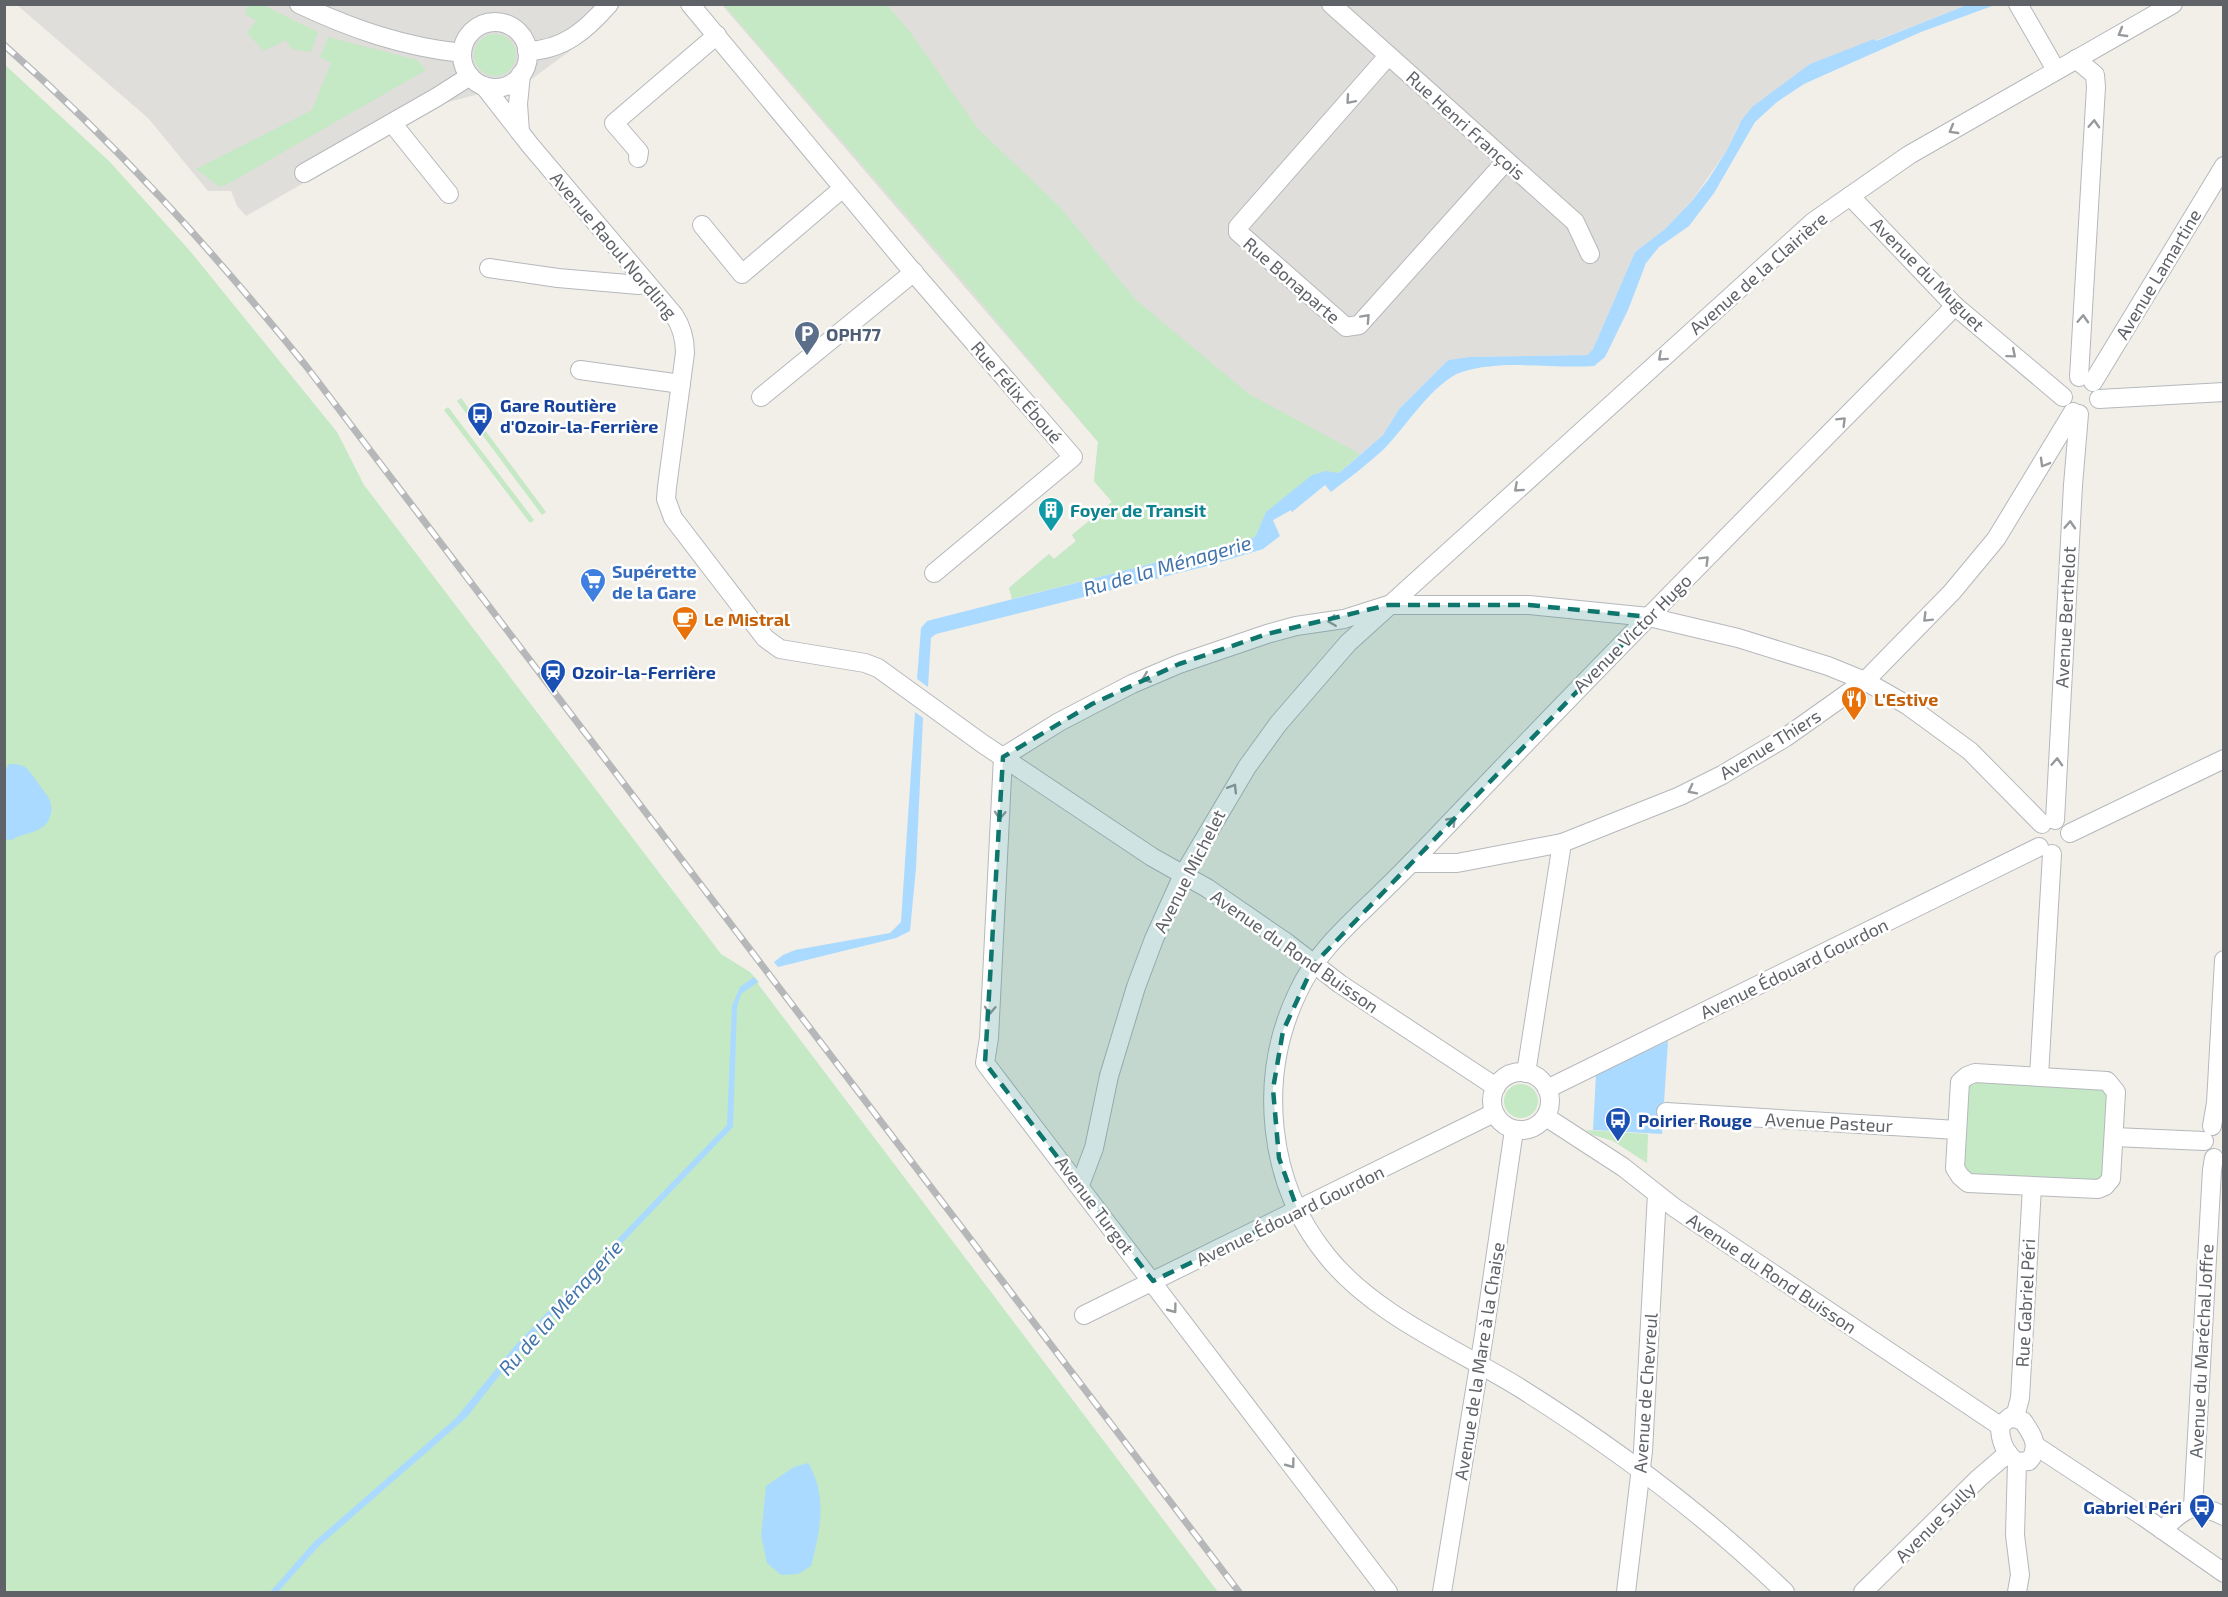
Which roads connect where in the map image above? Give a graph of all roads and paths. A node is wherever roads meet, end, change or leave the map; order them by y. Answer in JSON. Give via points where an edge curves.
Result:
{"nodes":[{"id":1,"x":299,"y":4,"type":"edge"},
{"id":2,"x":609,"y":4,"type":"edge"},
{"id":3,"x":690,"y":4,"type":"edge"},
{"id":4,"x":1331,"y":4,"type":"edge"},
{"id":5,"x":2018,"y":4,"type":"edge"},
{"id":6,"x":2173,"y":4,"type":"edge"},
{"id":7,"x":717,"y":35,"type":"junction"},
{"id":8,"x":528,"y":51,"type":"junction"},
{"id":9,"x":462,"y":53,"type":"junction"},
{"id":10,"x":1388,"y":56,"type":"junction"},
{"id":11,"x":2076,"y":59,"type":"junction"},
{"id":12,"x":2056,"y":70,"type":"junction"},
{"id":13,"x":521,"y":74,"type":"junction"},
{"id":14,"x":477,"y":81,"type":"junction"},
{"id":15,"x":392,"y":123,"type":"junction"},
{"id":16,"x":520,"y":132,"type":"junction"},
{"id":17,"x":638,"y":158,"type":"dead end"},
{"id":18,"x":1506,"y":161,"type":"junction"},
{"id":19,"x":2223,"y":166,"type":"edge"},
{"id":20,"x":304,"y":173,"type":"dead end"},
{"id":21,"x":843,"y":188,"type":"junction"},
{"id":22,"x":449,"y":194,"type":"dead end"},
{"id":23,"x":1850,"y":196,"type":"junction"},
{"id":24,"x":702,"y":225,"type":"dead end"},
{"id":25,"x":1590,"y":254,"type":"dead end"},
{"id":26,"x":489,"y":267,"type":"dead end"},
{"id":27,"x":914,"y":272,"type":"junction"},
{"id":28,"x":645,"y":281,"type":"junction"},
{"id":29,"x":1955,"y":306,"type":"junction"},
{"id":30,"x":580,"y":370,"type":"dead end"},
{"id":31,"x":2086,"y":379,"type":"junction"},
{"id":32,"x":681,"y":384,"type":"junction"},
{"id":33,"x":2223,"y":392,"type":"edge"},
{"id":34,"x":761,"y":397,"type":"dead end"},
{"id":35,"x":2063,"y":397,"type":"junction"},
{"id":36,"x":2099,"y":399,"type":"junction"},
{"id":37,"x":2076,"y":413,"type":"junction"},
{"id":38,"x":934,"y":573,"type":"dead end"},
{"id":39,"x":1388,"y":605,"type":"junction"},
{"id":40,"x":1649,"y":616,"type":"junction"},
{"id":41,"x":1865,"y":681,"type":"junction"},
{"id":42,"x":1003,"y":757,"type":"junction"},
{"id":43,"x":2223,"y":759,"type":"edge"},
{"id":44,"x":2048,"y":822,"type":"junction"},
{"id":45,"x":2070,"y":833,"type":"junction"},
{"id":46,"x":1562,"y":843,"type":"junction"},
{"id":47,"x":2046,"y":850,"type":"junction"},
{"id":48,"x":1411,"y":863,"type":"junction"},
{"id":49,"x":1183,"y":875,"type":"junction"},
{"id":50,"x":2223,"y":960,"type":"edge"},
{"id":51,"x":1314,"y":964,"type":"junction"},
{"id":52,"x":1526,"y":1072,"type":"junction"},
{"id":53,"x":2039,"y":1076,"type":"junction"},
{"id":54,"x":1496,"y":1087,"type":"junction"},
{"id":55,"x":1547,"y":1089,"type":"junction"},
{"id":56,"x":1666,"y":1112,"type":"dead end"},
{"id":57,"x":1494,"y":1113,"type":"junction"},
{"id":58,"x":1546,"y":1117,"type":"junction"},
{"id":59,"x":1514,"y":1130,"type":"junction"},
{"id":60,"x":1957,"y":1130,"type":"junction"},
{"id":61,"x":2213,"y":1130,"type":"edge"},
{"id":62,"x":2114,"y":1137,"type":"junction"},
{"id":63,"x":2219,"y":1159,"type":"edge"},
{"id":64,"x":1080,"y":1185,"type":"junction"},
{"id":65,"x":2032,"y":1187,"type":"junction"},
{"id":66,"x":1657,"y":1194,"type":"junction"},
{"id":67,"x":1298,"y":1211,"type":"junction"},
{"id":68,"x":1153,"y":1281,"type":"junction"},
{"id":69,"x":1084,"y":1315,"type":"dead end"},
{"id":70,"x":1479,"y":1364,"type":"junction"},
{"id":71,"x":2007,"y":1421,"type":"junction"},
{"id":72,"x":2036,"y":1446,"type":"junction"},
{"id":73,"x":2012,"y":1457,"type":"junction"},
{"id":74,"x":1640,"y":1472,"type":"junction"},
{"id":75,"x":2193,"y":1507,"type":"junction"},
{"id":76,"x":2223,"y":1516,"type":"edge"},
{"id":77,"x":2162,"y":1530,"type":"junction"},
{"id":78,"x":2222,"y":1568,"type":"edge"},
{"id":79,"x":2018,"y":1584,"type":"edge"},
{"id":80,"x":1388,"y":1593,"type":"edge"},
{"id":81,"x":1442,"y":1593,"type":"edge"},
{"id":82,"x":1626,"y":1593,"type":"edge"},
{"id":83,"x":1785,"y":1593,"type":"edge"},
{"id":84,"x":1863,"y":1593,"type":"edge"},
{"id":85,"x":2027,"y":1593,"type":"edge"}],
"edges":[{"from":1,"to":9,"type":"street","via":[[380,38]]},
{"from":2,"to":8,"type":"street","via":[[592,24],[570,40],[554,48]]},
{"from":3,"to":7,"type":"street","name":"Rue Félix Éboué"},
{"from":4,"to":10,"type":"street","name":"Rue Henri François"},
{"from":5,"to":12,"type":"street"},
{"from":6,"to":11,"type":"street","name":"Avenue de la Clairière","one_way":true},
{"from":7,"to":17,"type":"street","via":[[614,123],[639,152]]},
{"from":7,"to":21,"type":"street","name":"Rue Félix Éboué"},
{"from":8,"to":9,"type":"street","via":[[518,32],[499,22],[470,33]]},
{"from":8,"to":13,"type":"street"},
{"from":9,"to":14,"type":"street","via":[[465,69]]},
{"from":10,"to":18,"type":"street","name":"Rue Henri François"},
{"from":10,"to":18,"type":"street","name":"Rue Bonaparte","one_way":true,"via":[[1238,227],[1238,232],[1346,327],[1359,326]]},
{"from":11,"to":12,"type":"street","name":"Avenue de la Clairière"},
{"from":31,"to":11,"type":"street","one_way":true,"via":[[2096,87],[2095,75]]},
{"from":12,"to":23,"type":"street","name":"Avenue de la Clairière","one_way":true,"via":[[1909,155]]},
{"from":13,"to":14,"type":"street","via":[[504,86]]},
{"from":13,"to":16,"type":"street"},
{"from":14,"to":15,"type":"street"},
{"from":14,"to":16,"type":"street","name":"Avenue Raoul Nordling"},
{"from":15,"to":20,"type":"street"},
{"from":15,"to":22,"type":"street"},
{"from":16,"to":28,"type":"street","name":"Avenue Raoul Nordling"},
{"from":18,"to":25,"type":"street","name":"Rue Henri François","via":[[1575,222]]},
{"from":19,"to":31,"type":"street","name":"Avenue Lamartine"},
{"from":21,"to":24,"type":"street","via":[[735,280]]},
{"from":21,"to":27,"type":"street","name":"Rue Félix Éboué"},
{"from":23,"to":29,"type":"street","name":"Avenue du Muguet"},
{"from":23,"to":39,"type":"street","name":"Avenue de la Clairière","one_way":true,"via":[[1783,248]]},
{"from":26,"to":28,"type":"street","via":[[586,282],[639,285]]},
{"from":27,"to":34,"type":"street"},
{"from":27,"to":38,"type":"street","name":"Rue Félix Éboué","via":[[1073,457]]},
{"from":28,"to":32,"type":"street","name":"Avenue Raoul Nordling","via":[[674,315],[684,336]]},
{"from":29,"to":35,"type":"street","name":"Avenue du Muguet","one_way":true},
{"from":40,"to":29,"type":"street","name":"Avenue Victor Hugo","one_way":true},
{"from":30,"to":32,"type":"street"},
{"from":31,"to":35,"type":"street","via":[[2073,379],[2065,386]]},
{"from":31,"to":36,"type":"street","via":[[2098,389]]},
{"from":32,"to":42,"type":"street","name":"Avenue Raoul Nordling","via":[[667,487],[668,508],[765,638],[780,649],[878,668]]},
{"from":33,"to":36,"type":"street"},
{"from":35,"to":37,"type":"street","via":[[2066,406]]},
{"from":36,"to":37,"type":"street","via":[[2090,412]]},
{"from":37,"to":41,"type":"street","name":"Avenue Thiers","one_way":true,"via":[[1996,539],[1952,592]]},
{"from":44,"to":37,"type":"street","name":"Avenue Berthelot","one_way":true},
{"from":39,"to":40,"type":"street","via":[[1529,605]]},
{"from":39,"to":42,"type":"street","one_way":true,"via":[[1344,619],[1267,634],[1179,664],[1092,704]]},
{"from":49,"to":39,"type":"street","name":"Avenue Michelet","one_way":true,"via":[[1224,803],[1278,724],[1348,643]]},
{"from":40,"to":41,"type":"street","via":[[1738,638]]},
{"from":48,"to":40,"type":"street","name":"Avenue Victor Hugo","one_way":true},
{"from":41,"to":44,"type":"street","via":[[1906,705],[1970,752]]},
{"from":41,"to":46,"type":"street","name":"Avenue Thiers","one_way":true,"via":[[1722,776]]},
{"from":42,"to":49,"type":"street","name":"Avenue du Rond Buisson"},
{"from":42,"to":64,"type":"street","name":"Avenue Turgot","one_way":true,"via":[[985,1063]]},
{"from":43,"to":45,"type":"street"},
{"from":44,"to":45,"type":"street","via":[[2064,824]]},
{"from":44,"to":47,"type":"street","via":[[2037,833]]},
{"from":45,"to":47,"type":"street","via":[[2067,848]]},
{"from":46,"to":48,"type":"street","name":"Avenue Thiers","via":[[1457,863]]},
{"from":46,"to":52,"type":"street"},
{"from":47,"to":53,"type":"street"},
{"from":47,"to":55,"type":"street","name":"Avenue Édouard Gourdon"},
{"from":48,"to":51,"type":"street","name":"Avenue Victor Hugo","via":[[1329,944]]},
{"from":49,"to":51,"type":"street","name":"Avenue du Rond Buisson"},
{"from":49,"to":64,"type":"street","name":"Avenue Michelet","via":[[1136,987],[1109,1076],[1094,1148]]},
{"from":50,"to":61,"type":"street"},
{"from":51,"to":54,"type":"street","name":"Avenue du Rond Buisson"},
{"from":51,"to":67,"type":"street","name":"Avenue Victor Hugo","via":[[1286,1021],[1273,1089],[1273,1124],[1279,1158]]},
{"from":52,"to":54,"type":"street","via":[[1509,1075]]},
{"from":52,"to":55,"type":"street","via":[[1542,1081]]},
{"from":53,"to":60,"type":"street","via":[[1967,1076],[1960,1082]]},
{"from":53,"to":62,"type":"street","via":[[2107,1081],[2116,1092]]},
{"from":54,"to":57,"type":"street"},
{"from":55,"to":58,"type":"street","via":[[1550,1103]]},
{"from":56,"to":60,"type":"street","name":"Avenue Pasteur"},
{"from":57,"to":59,"type":"street"},
{"from":57,"to":67,"type":"street","name":"Avenue Édouard Gourdon"},
{"from":58,"to":59,"type":"street","via":[[1532,1128]]},
{"from":58,"to":66,"type":"street","name":"Avenue du Rond Buisson"},
{"from":59,"to":70,"type":"street","name":"Avenue de la Mare à la Chaise"},
{"from":60,"to":65,"type":"street","via":[[1955,1168],[1964,1180]]},
{"from":61,"to":62,"type":"street"},
{"from":61,"to":63,"type":"street","via":[[2205,1149]]},
{"from":62,"to":65,"type":"street","via":[[2111,1179],[2105,1186]]},
{"from":63,"to":75,"type":"street","name":"Avenue du Maréchal Joffre","via":[[2211,1170]]},
{"from":64,"to":68,"type":"street","name":"Avenue Turgot"},
{"from":65,"to":71,"type":"street","name":"Rue Gabriel Péri","via":[[2019,1398]]},
{"from":66,"to":71,"type":"street","name":"Avenue du Rond Buisson"},
{"from":66,"to":74,"type":"street","name":"Avenue de Chevreul"},
{"from":67,"to":68,"type":"street","name":"Avenue Édouard Gourdon"},
{"from":67,"to":70,"type":"street","name":"Avenue Victor Hugo","via":[[1324,1253],[1353,1285],[1377,1304]]},
{"from":68,"to":69,"type":"street","name":"Avenue Édouard Gourdon"},
{"from":68,"to":80,"type":"street","name":"Avenue Turgot","one_way":true},
{"from":70,"to":74,"type":"street","name":"Avenue Victor Hugo","via":[[1606,1445]]},
{"from":70,"to":81,"type":"street","name":"Avenue de la Mare à la Chaise"},
{"from":71,"to":72,"type":"street","via":[[2023,1420]]},
{"from":71,"to":73,"type":"street","via":[[2002,1443]]},
{"from":72,"to":73,"type":"street","via":[[2029,1461]]},
{"from":72,"to":77,"type":"street"},
{"from":73,"to":79,"type":"street"},
{"from":73,"to":84,"type":"street","name":"Avenue Sully","via":[[1979,1478]]},
{"from":74,"to":82,"type":"street","name":"Avenue de Chevreul"},
{"from":74,"to":83,"type":"street","name":"Avenue Victor Hugo"},
{"from":75,"to":76,"type":"street"},
{"from":75,"to":77,"type":"street"},
{"from":77,"to":78,"type":"street"},
{"from":79,"to":85,"type":"street"}]}
